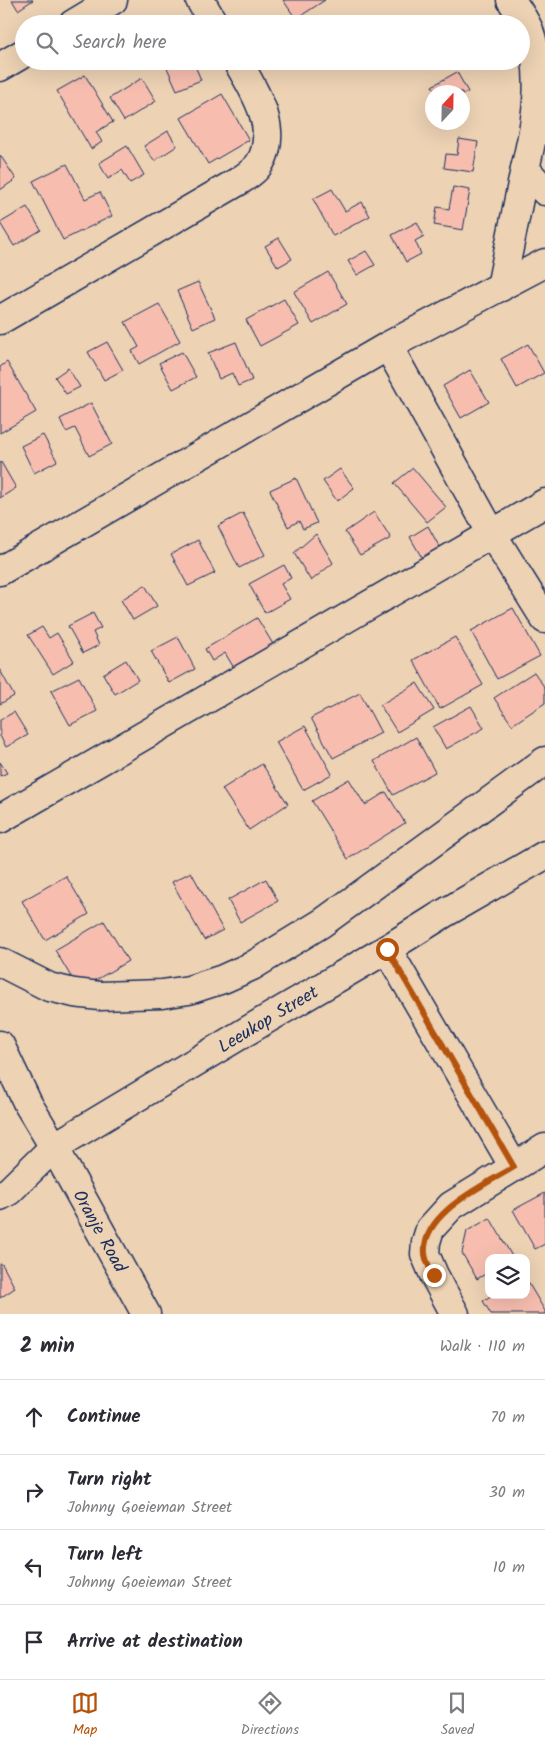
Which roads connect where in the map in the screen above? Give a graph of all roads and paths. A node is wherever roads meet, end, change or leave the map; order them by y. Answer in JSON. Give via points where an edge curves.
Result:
{"nodes":[{"id":1,"x":113,"y":0,"type":"edge"},
{"id":2,"x":200,"y":0,"type":"edge"},
{"id":3,"x":511,"y":0,"type":"edge"},
{"id":4,"x":88,"y":15,"type":"edge"},
{"id":5,"x":209,"y":15,"type":"edge"},
{"id":6,"x":520,"y":15,"type":"edge"},
{"id":7,"x":530,"y":34,"type":"edge"},
{"id":8,"x":15,"y":58,"type":"edge"},
{"id":9,"x":0,"y":67,"type":"edge"},
{"id":10,"x":242,"y":70,"type":"edge"},
{"id":11,"x":525,"y":170,"type":"junction"},
{"id":12,"x":545,"y":191,"type":"edge"},
{"id":13,"x":545,"y":263,"type":"edge"},
{"id":14,"x":502,"y":287,"type":"junction"},
{"id":15,"x":0,"y":320,"type":"edge"},
{"id":16,"x":388,"y":346,"type":"junction"},
{"id":17,"x":545,"y":503,"type":"edge"},
{"id":18,"x":492,"y":534,"type":"junction"},
{"id":19,"x":0,"y":571,"type":"edge"},
{"id":20,"x":545,"y":619,"type":"edge"},
{"id":21,"x":545,"y":761,"type":"edge"},
{"id":22,"x":0,"y":819,"type":"edge"},
{"id":23,"x":545,"y":856,"type":"edge"},
{"id":24,"x":387,"y":949,"type":"junction"},
{"id":25,"x":0,"y":962,"type":"edge"},
{"id":26,"x":0,"y":1045,"type":"edge"},
{"id":27,"x":54,"y":1148,"type":"junction"},
{"id":28,"x":545,"y":1148,"type":"edge"},
{"id":29,"x":514,"y":1167,"type":"junction"},
{"id":30,"x":0,"y":1196,"type":"edge"},
{"id":31,"x":146,"y":1314,"type":"edge"},
{"id":32,"x":455,"y":1314,"type":"edge"}],
"edges":[{"from":1,"to":4,"type":"street"},
{"from":2,"to":5,"type":"street"},
{"from":3,"to":6,"type":"street"},
{"from":7,"to":11,"type":"street","via":[[539,67],[540,88]]},
{"from":8,"to":9,"type":"street"},
{"from":10,"to":15,"type":"street","via":[[265,118],[267,141],[256,167],[239,181]]},
{"from":11,"to":12,"type":"street"},
{"from":11,"to":14,"type":"street"},
{"from":13,"to":14,"type":"street"},
{"from":14,"to":16,"type":"street"},
{"from":16,"to":18,"type":"street"},
{"from":16,"to":19,"type":"street"},
{"from":17,"to":18,"type":"street"},
{"from":18,"to":20,"type":"street"},
{"from":18,"to":22,"type":"street"},
{"from":21,"to":25,"type":"street","via":[[322,923],[252,966],[224,979],[162,994],[100,996],[49,987]]},
{"from":23,"to":24,"type":"street","name":"Leeukop Street"},
{"from":24,"to":27,"type":"street","name":"Leeukop Street"},
{"from":24,"to":29,"type":"street"},
{"from":26,"to":27,"type":"street","name":"Oranje Road","via":[[28,1104]]},
{"from":27,"to":30,"type":"street","name":"Leeukop Street"},
{"from":27,"to":31,"type":"street","name":"Oranje Road"},
{"from":28,"to":29,"type":"street"},
{"from":29,"to":32,"type":"street","via":[[450,1206],[430,1230],[425,1254]]}]}
